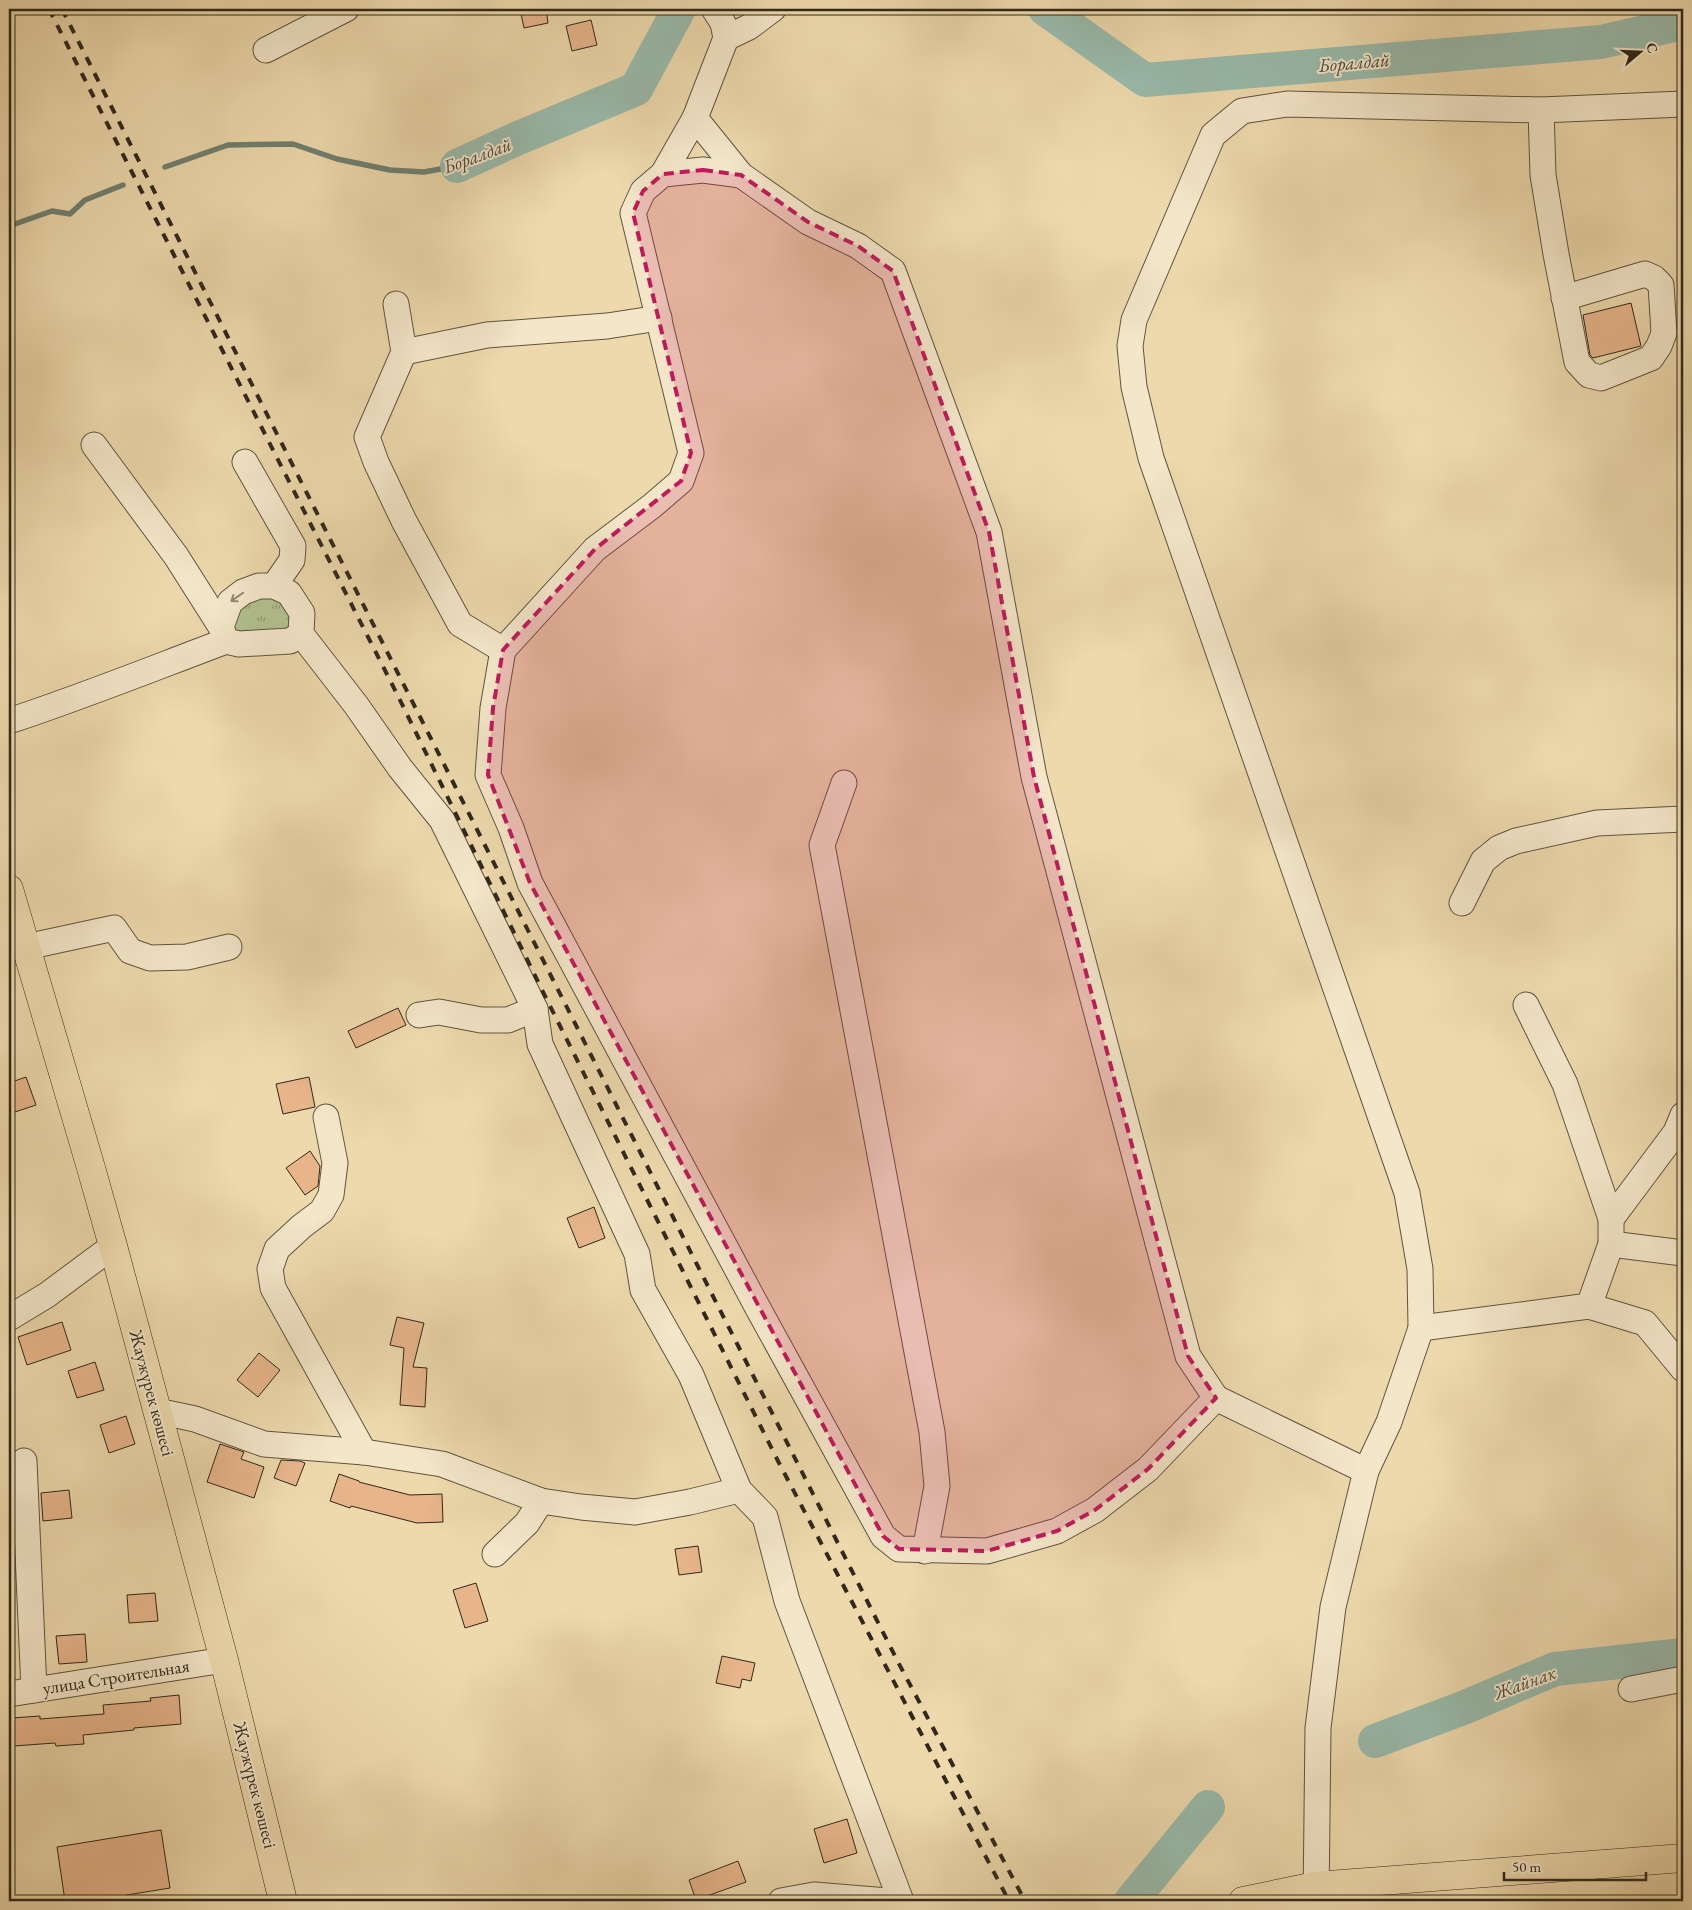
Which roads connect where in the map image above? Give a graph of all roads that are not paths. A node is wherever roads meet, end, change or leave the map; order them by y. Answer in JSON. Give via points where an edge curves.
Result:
{"nodes":[{"id":1,"x":346,"y":9,"type":"edge"},
{"id":2,"x":714,"y":9,"type":"edge"},
{"id":3,"x":773,"y":9,"type":"edge"},
{"id":4,"x":726,"y":38,"type":"junction"},
{"id":5,"x":266,"y":50,"type":"dead end"},
{"id":6,"x":1683,"y":104,"type":"edge"},
{"id":7,"x":1541,"y":110,"type":"junction"},
{"id":8,"x":695,"y":118,"type":"junction"},
{"id":9,"x":663,"y":174,"type":"junction"},
{"id":10,"x":741,"y":175,"type":"junction"},
{"id":11,"x":1564,"y":298,"type":"junction"},
{"id":12,"x":396,"y":304,"type":"dead end"},
{"id":13,"x":658,"y":318,"type":"junction"},
{"id":14,"x":404,"y":352,"type":"junction"},
{"id":15,"x":94,"y":445,"type":"dead end"},
{"id":16,"x":246,"y":462,"type":"dead end"},
{"id":17,"x":274,"y":586,"type":"junction"},
{"id":18,"x":224,"y":634,"type":"junction"},
{"id":19,"x":301,"y":634,"type":"junction"},
{"id":20,"x":503,"y":650,"type":"junction"},
{"id":21,"x":9,"y":722,"type":"edge"},
{"id":22,"x":844,"y":783,"type":"dead end"},
{"id":23,"x":1683,"y":819,"type":"edge"},
{"id":24,"x":9,"y":889,"type":"edge"},
{"id":25,"x":1462,"y":903,"type":"dead end"},
{"id":26,"x":26,"y":947,"type":"junction"},
{"id":27,"x":230,"y":947,"type":"dead end"},
{"id":28,"x":1526,"y":1005,"type":"dead end"},
{"id":29,"x":535,"y":1009,"type":"junction"},
{"id":30,"x":419,"y":1015,"type":"dead end"},
{"id":31,"x":1683,"y":1115,"type":"edge"},
{"id":32,"x":326,"y":1117,"type":"dead end"},
{"id":33,"x":1611,"y":1219,"type":"junction"},
{"id":34,"x":1611,"y":1244,"type":"junction"},
{"id":35,"x":113,"y":1246,"type":"junction"},
{"id":36,"x":1683,"y":1253,"type":"edge"},
{"id":37,"x":1589,"y":1306,"type":"junction"},
{"id":38,"x":9,"y":1318,"type":"edge"},
{"id":39,"x":1421,"y":1328,"type":"junction"},
{"id":40,"x":1683,"y":1369,"type":"edge"},
{"id":41,"x":1216,"y":1398,"type":"junction"},
{"id":42,"x":157,"y":1411,"type":"junction"},
{"id":43,"x":364,"y":1452,"type":"junction"},
{"id":44,"x":24,"y":1460,"type":"dead end"},
{"id":45,"x":1366,"y":1471,"type":"junction"},
{"id":46,"x":739,"y":1490,"type":"junction"},
{"id":47,"x":541,"y":1501,"type":"junction"},
{"id":48,"x":925,"y":1551,"type":"junction"},
{"id":49,"x":495,"y":1554,"type":"dead end"},
{"id":50,"x":224,"y":1660,"type":"junction"},
{"id":51,"x":1683,"y":1679,"type":"edge"},
{"id":52,"x":1632,"y":1689,"type":"dead end"},
{"id":53,"x":34,"y":1690,"type":"junction"},
{"id":54,"x":9,"y":1694,"type":"edge"},
{"id":55,"x":1683,"y":1858,"type":"edge"},
{"id":56,"x":1315,"y":1894,"type":"edge"},
{"id":57,"x":283,"y":1901,"type":"edge"},
{"id":58,"x":781,"y":1901,"type":"edge"},
{"id":59,"x":888,"y":1901,"type":"edge"},
{"id":60,"x":901,"y":1901,"type":"edge"},
{"id":61,"x":1243,"y":1901,"type":"edge"}],
"edges":[{"from":1,"to":5,"type":"street"},
{"from":2,"to":4,"type":"street","via":[[723,23]]},
{"from":3,"to":4,"type":"street","via":[[749,27]]},
{"from":4,"to":8,"type":"street"},
{"from":6,"to":7,"type":"street"},
{"from":7,"to":11,"type":"street","via":[[1542,175]]},
{"from":7,"to":39,"type":"street","via":[[1287,104],[1242,112],[1213,135],[1134,320],[1130,346],[1134,386],[1151,458],[1407,1193],[1420,1269]]},
{"from":8,"to":9,"type":"street"},
{"from":8,"to":10,"type":"street"},
{"from":9,"to":10,"type":"street","via":[[702,170]]},
{"from":9,"to":13,"type":"street","via":[[643,191],[633,212]]},
{"from":10,"to":41,"type":"street","via":[[808,222],[858,246],[893,271],[989,532],[1034,777],[1188,1356]]},
{"from":11,"to":11,"type":"street","via":[[1577,362],[1589,375],[1601,378],[1651,358],[1660,346],[1664,333],[1661,285],[1654,278],[1645,274]]},
{"from":12,"to":14,"type":"street"},
{"from":13,"to":14,"type":"street","via":[[607,326],[488,335]]},
{"from":13,"to":20,"type":"street","via":[[691,454],[681,481],[595,549]]},
{"from":14,"to":20,"type":"street","via":[[367,437],[404,522],[460,624]]},
{"from":15,"to":18,"type":"street","via":[[176,556]]},
{"from":16,"to":17,"type":"street","via":[[292,546],[292,560]]},
{"from":17,"to":18,"type":"street","one_way":true,"via":[[259,586],[230,602]]},
{"from":17,"to":19,"type":"street","via":[[288,593],[302,613]]},
{"from":18,"to":19,"type":"street","via":[[239,644],[290,641]]},
{"from":18,"to":21,"type":"street","via":[[147,670]]},
{"from":19,"to":29,"type":"street","via":[[442,820]]},
{"from":20,"to":48,"type":"street","via":[[492,708],[488,775],[530,883],[883,1536],[899,1549]]},
{"from":22,"to":48,"type":"street","via":[[822,845],[932,1432],[937,1486]]},
{"from":23,"to":25,"type":"street","via":[[1597,823],[1516,841],[1499,848],[1483,861]]},
{"from":24,"to":26,"type":"main road","name":"Жаужүрек көшесі"},
{"from":26,"to":27,"type":"street","via":[[114,928],[130,951],[150,958],[187,957]]},
{"from":26,"to":35,"type":"main road","name":"Жаужүрек көшесі"},
{"from":28,"to":33,"type":"street","via":[[1566,1084]]},
{"from":29,"to":30,"type":"street","via":[[508,1020],[481,1020],[440,1012]]},
{"from":29,"to":46,"type":"street","via":[[540,1044],[637,1254],[643,1290],[691,1375]]},
{"from":31,"to":33,"type":"street","via":[[1676,1132]]},
{"from":32,"to":43,"type":"street","via":[[335,1163],[331,1195],[322,1211],[278,1249],[270,1268],[273,1288]]},
{"from":33,"to":34,"type":"street"},
{"from":34,"to":36,"type":"street"},
{"from":34,"to":37,"type":"street"},
{"from":35,"to":38,"type":"street","via":[[47,1295]]},
{"from":35,"to":42,"type":"main road","name":"Жаужүрек көшесі"},
{"from":37,"to":39,"type":"street"},
{"from":37,"to":40,"type":"street","via":[[1645,1323]]},
{"from":39,"to":45,"type":"street","via":[[1388,1422]]},
{"from":41,"to":45,"type":"street"},
{"from":41,"to":48,"type":"street","via":[[1148,1469],[1094,1510],[1057,1531],[987,1551]]},
{"from":42,"to":43,"type":"street","via":[[195,1419],[264,1444]]},
{"from":42,"to":50,"type":"main road","name":"Жаужүрек көшесі"},
{"from":43,"to":47,"type":"street","via":[[442,1464]]},
{"from":44,"to":53,"type":"street"},
{"from":45,"to":56,"type":"street","via":[[1333,1607],[1318,1728]]},
{"from":46,"to":47,"type":"street","via":[[635,1512]]},
{"from":46,"to":60,"type":"street","via":[[765,1517],[786,1601]]},
{"from":47,"to":49,"type":"street","via":[[527,1523]]},
{"from":50,"to":53,"type":"street","name":"улица Строительная"},
{"from":50,"to":57,"type":"main road","name":"Жаужүрек көшесі"},
{"from":51,"to":52,"type":"street"},
{"from":53,"to":54,"type":"street","name":"улица Строительная"},
{"from":55,"to":56,"type":"main road"},
{"from":56,"to":61,"type":"main road"},
{"from":58,"to":59,"type":"street","via":[[814,1894]]}]}
